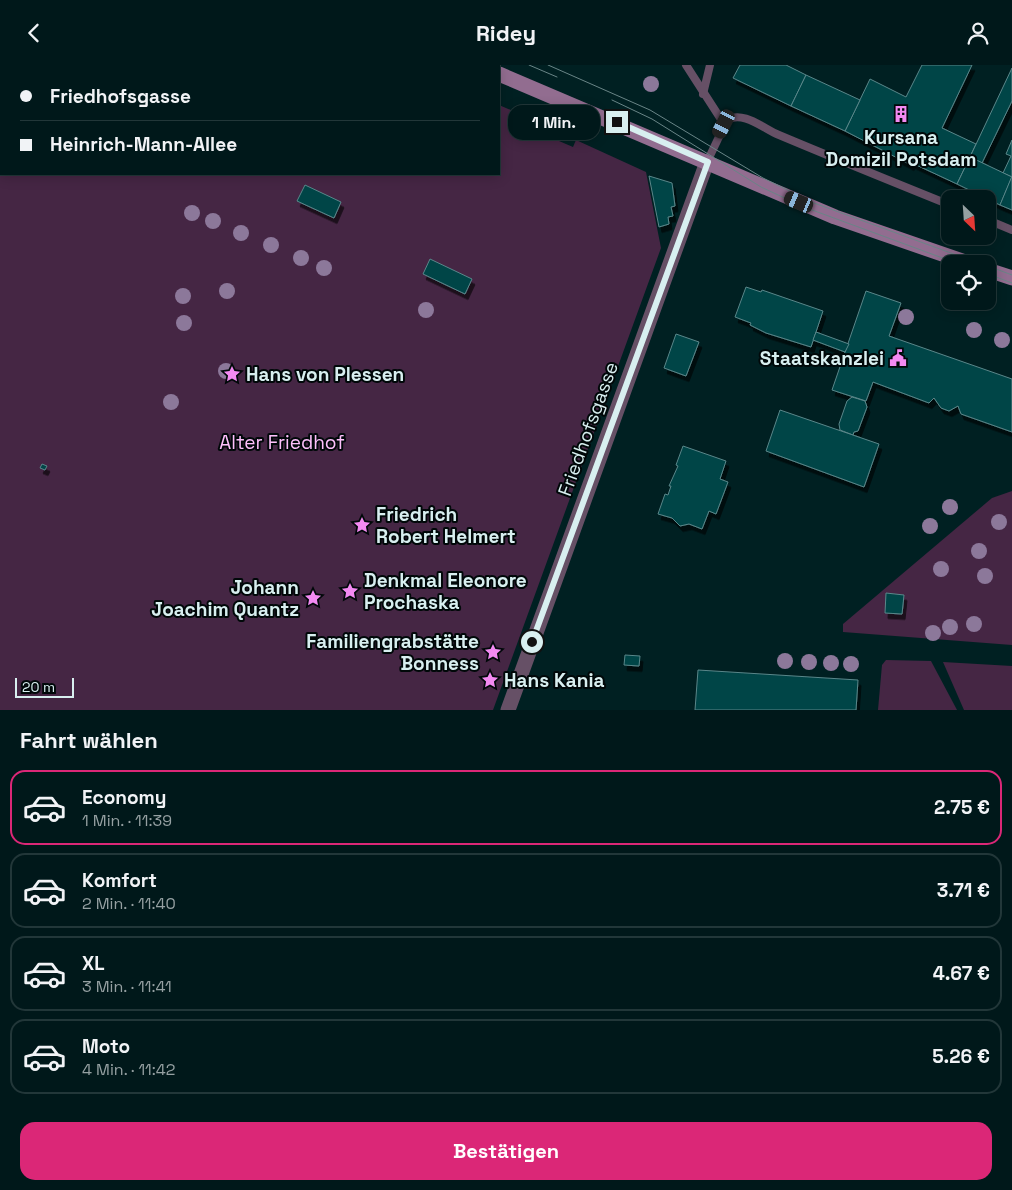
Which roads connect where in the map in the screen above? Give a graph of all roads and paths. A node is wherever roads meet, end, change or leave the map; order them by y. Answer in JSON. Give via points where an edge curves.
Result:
{"nodes":[{"id":1,"x":686,"y":65,"type":"edge"},
{"id":2,"x":710,"y":65,"type":"edge"},
{"id":3,"x":500,"y":74,"type":"edge"},
{"id":4,"x":704,"y":93,"type":"junction"},
{"id":5,"x":724,"y":124,"type":"junction"},
{"id":6,"x":708,"y":162,"type":"junction"},
{"id":7,"x":941,"y":201,"type":"edge"},
{"id":8,"x":996,"y":223,"type":"edge"},
{"id":9,"x":1012,"y":230,"type":"edge"},
{"id":10,"x":945,"y":255,"type":"edge"},
{"id":11,"x":996,"y":272,"type":"edge"},
{"id":12,"x":1012,"y":278,"type":"edge"},
{"id":13,"x":508,"y":710,"type":"edge"}],
"edges":[{"from":1,"to":4,"type":"lane"},
{"from":2,"to":4,"type":"lane"},
{"from":3,"to":6,"type":"main road"},
{"from":4,"to":5,"type":"lane"},
{"from":5,"to":6,"type":"lane"},
{"from":5,"to":7,"type":"lane","via":[[732,116],[742,117]]},
{"from":6,"to":10,"type":"main road","via":[[835,217]]},
{"from":6,"to":13,"type":"street","name":"Friedhofsgasse"},
{"from":8,"to":9,"type":"lane"},
{"from":11,"to":12,"type":"main road"}]}
